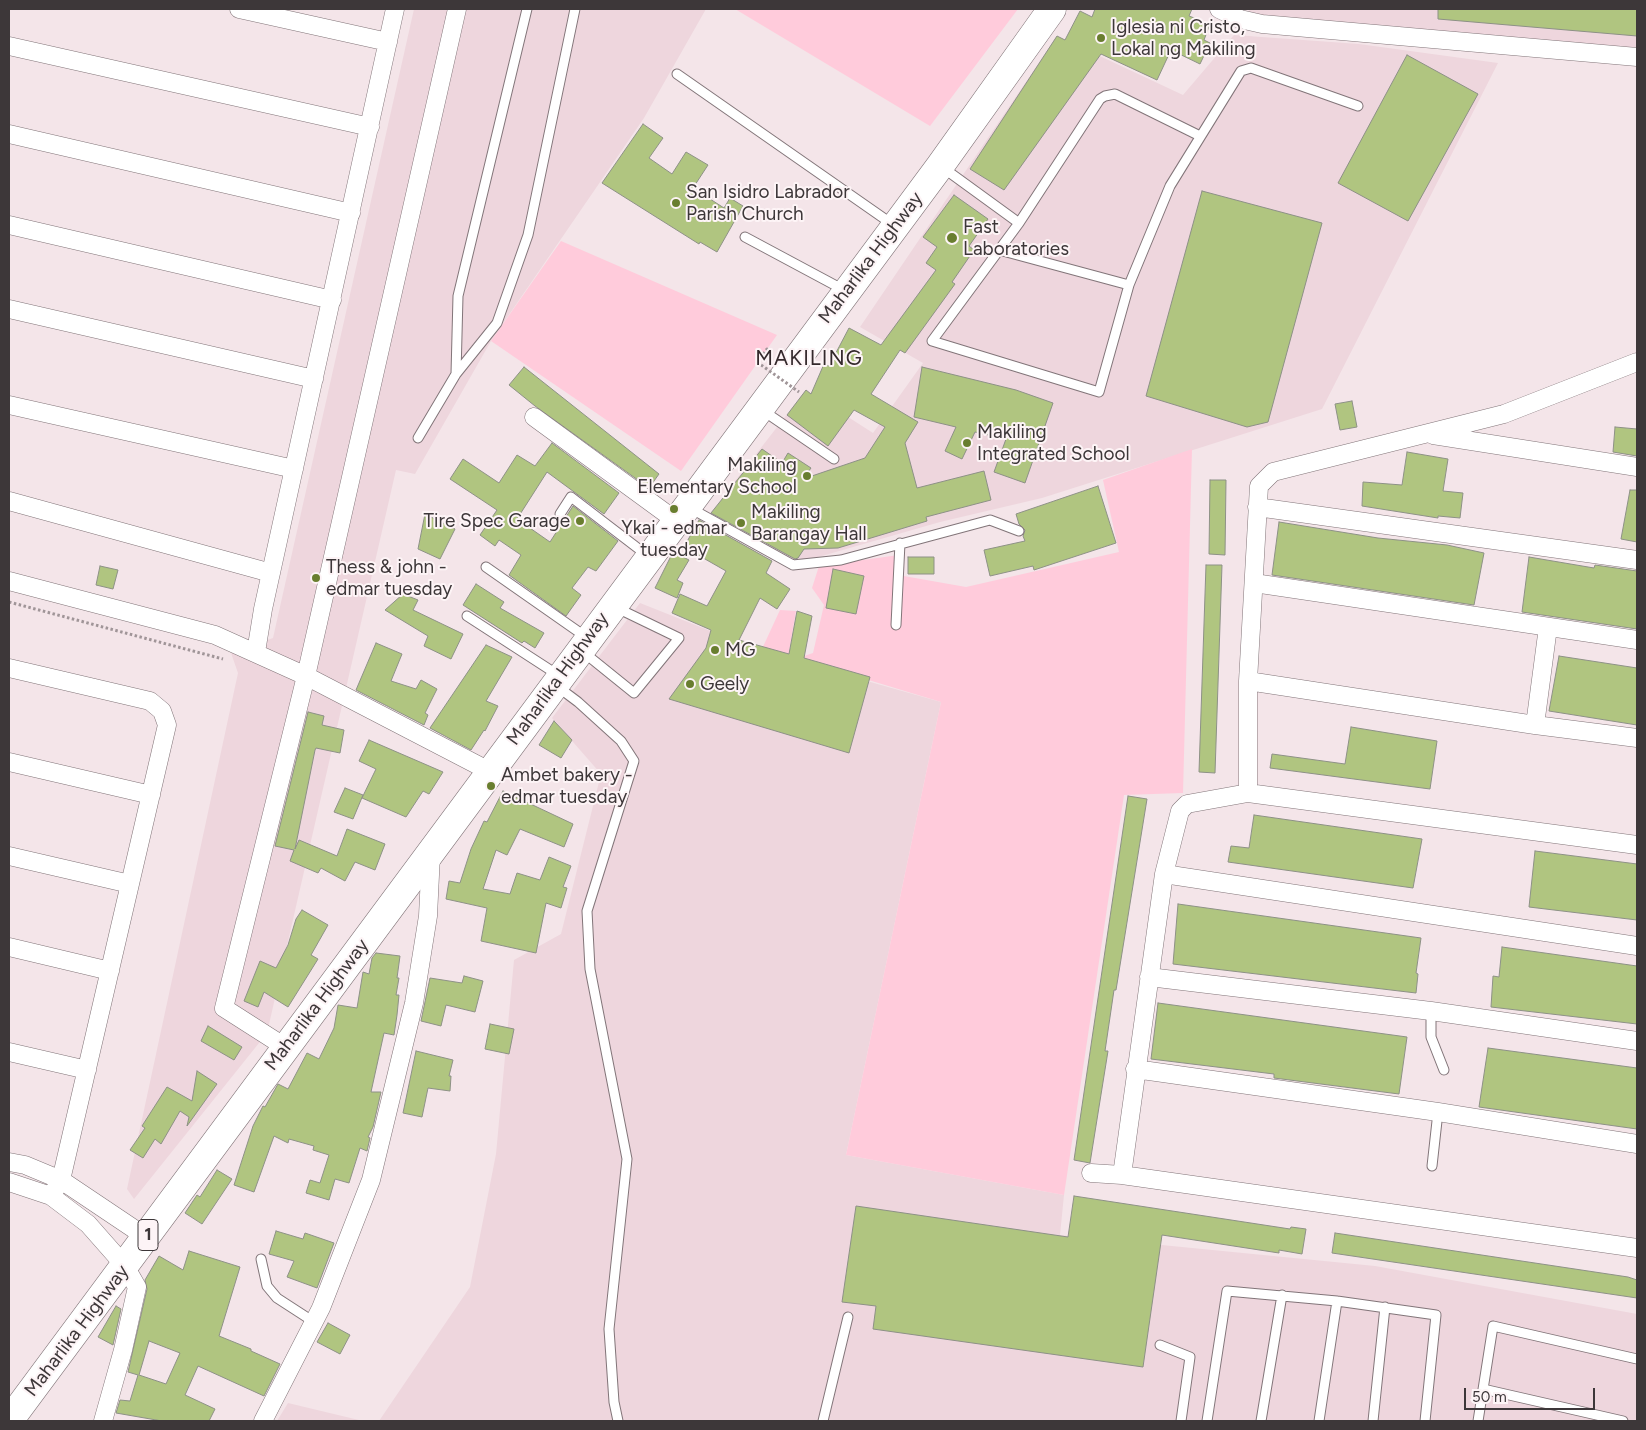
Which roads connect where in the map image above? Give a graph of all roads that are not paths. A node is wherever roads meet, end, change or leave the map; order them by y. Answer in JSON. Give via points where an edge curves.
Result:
{"nodes":[{"id":1,"x":239,"y":9,"type":"edge"},
{"id":2,"x":395,"y":9,"type":"edge"},
{"id":3,"x":457,"y":9,"type":"edge"},
{"id":4,"x":527,"y":9,"type":"edge"},
{"id":5,"x":575,"y":9,"type":"edge"},
{"id":6,"x":1052,"y":9,"type":"edge"},
{"id":7,"x":1219,"y":9,"type":"edge"},
{"id":8,"x":388,"y":42,"type":"junction"},
{"id":9,"x":9,"y":46,"type":"edge"},
{"id":10,"x":1637,"y":57,"type":"edge"},
{"id":11,"x":677,"y":74,"type":"dead end"},
{"id":12,"x":1358,"y":106,"type":"dead end"},
{"id":13,"x":370,"y":127,"type":"junction"},
{"id":14,"x":9,"y":134,"type":"edge"},
{"id":15,"x":1200,"y":136,"type":"junction"},
{"id":16,"x":940,"y":166,"type":"junction"},
{"id":17,"x":351,"y":213,"type":"junction"},
{"id":18,"x":1019,"y":223,"type":"junction"},
{"id":19,"x":9,"y":225,"type":"edge"},
{"id":20,"x":895,"y":226,"type":"junction"},
{"id":21,"x":745,"y":237,"type":"dead end"},
{"id":22,"x":999,"y":250,"type":"junction"},
{"id":23,"x":1129,"y":285,"type":"junction"},
{"id":24,"x":846,"y":291,"type":"junction"},
{"id":25,"x":332,"y":300,"type":"junction"},
{"id":26,"x":9,"y":309,"type":"edge"},
{"id":27,"x":1637,"y":362,"type":"edge"},
{"id":28,"x":456,"y":374,"type":"junction"},
{"id":29,"x":314,"y":379,"type":"junction"},
{"id":30,"x":9,"y":405,"type":"edge"},
{"id":31,"x":759,"y":408,"type":"junction"},
{"id":32,"x":534,"y":417,"type":"dead end"},
{"id":33,"x":1423,"y":434,"type":"junction"},
{"id":34,"x":418,"y":438,"type":"dead end"},
{"id":35,"x":834,"y":459,"type":"dead end"},
{"id":36,"x":1637,"y":467,"type":"edge"},
{"id":37,"x":294,"y":469,"type":"junction"},
{"id":38,"x":9,"y":501,"type":"edge"},
{"id":39,"x":1257,"y":507,"type":"junction"},
{"id":40,"x":680,"y":513,"type":"junction"},
{"id":41,"x":560,"y":514,"type":"dead end"},
{"id":42,"x":1019,"y":531,"type":"dead end"},
{"id":43,"x":900,"y":543,"type":"junction"},
{"id":44,"x":649,"y":557,"type":"junction"},
{"id":45,"x":1637,"y":560,"type":"edge"},
{"id":46,"x":486,"y":567,"type":"dead end"},
{"id":47,"x":271,"y":573,"type":"junction"},
{"id":48,"x":9,"y":581,"type":"edge"},
{"id":49,"x":1254,"y":583,"type":"junction"},
{"id":50,"x":612,"y":606,"type":"junction"},
{"id":51,"x":467,"y":616,"type":"dead end"},
{"id":52,"x":896,"y":624,"type":"dead end"},
{"id":53,"x":1548,"y":627,"type":"junction"},
{"id":54,"x":1637,"y":640,"type":"edge"},
{"id":55,"x":584,"y":644,"type":"junction"},
{"id":56,"x":256,"y":652,"type":"junction"},
{"id":57,"x":9,"y":668,"type":"edge"},
{"id":58,"x":306,"y":676,"type":"junction"},
{"id":59,"x":557,"y":680,"type":"junction"},
{"id":60,"x":1248,"y":681,"type":"junction"},
{"id":61,"x":1534,"y":725,"type":"junction"},
{"id":62,"x":1637,"y":738,"type":"edge"},
{"id":63,"x":9,"y":762,"type":"edge"},
{"id":64,"x":491,"y":772,"type":"junction"},
{"id":65,"x":1248,"y":793,"type":"junction"},
{"id":66,"x":151,"y":795,"type":"junction"},
{"id":67,"x":1637,"y":845,"type":"edge"},
{"id":68,"x":431,"y":851,"type":"junction"},
{"id":69,"x":9,"y":856,"type":"edge"},
{"id":70,"x":1164,"y":874,"type":"junction"},
{"id":71,"x":130,"y":884,"type":"junction"},
{"id":72,"x":1637,"y":946,"type":"edge"},
{"id":73,"x":9,"y":947,"type":"edge"},
{"id":74,"x":110,"y":971,"type":"junction"},
{"id":75,"x":1149,"y":977,"type":"junction"},
{"id":76,"x":1431,"y":1011,"type":"junction"},
{"id":77,"x":1637,"y":1040,"type":"edge"},
{"id":78,"x":285,"y":1047,"type":"junction"},
{"id":79,"x":9,"y":1052,"type":"edge"},
{"id":80,"x":1135,"y":1069,"type":"junction"},
{"id":81,"x":87,"y":1070,"type":"junction"},
{"id":82,"x":1444,"y":1070,"type":"dead end"},
{"id":83,"x":1438,"y":1112,"type":"junction"},
{"id":84,"x":1637,"y":1144,"type":"edge"},
{"id":85,"x":9,"y":1162,"type":"edge"},
{"id":86,"x":1432,"y":1166,"type":"dead end"},
{"id":87,"x":1092,"y":1173,"type":"dead end"},
{"id":88,"x":1122,"y":1175,"type":"junction"},
{"id":89,"x":62,"y":1180,"type":"junction"},
{"id":90,"x":9,"y":1182,"type":"edge"},
{"id":91,"x":51,"y":1196,"type":"junction"},
{"id":92,"x":146,"y":1237,"type":"junction"},
{"id":93,"x":1637,"y":1248,"type":"edge"},
{"id":94,"x":261,"y":1259,"type":"dead end"},
{"id":95,"x":125,"y":1266,"type":"junction"},
{"id":96,"x":1282,"y":1295,"type":"junction"},
{"id":97,"x":1337,"y":1300,"type":"junction"},
{"id":98,"x":1385,"y":1307,"type":"junction"},
{"id":99,"x":848,"y":1317,"type":"dead end"},
{"id":100,"x":314,"y":1322,"type":"junction"},
{"id":101,"x":1160,"y":1345,"type":"dead end"},
{"id":102,"x":1637,"y":1358,"type":"edge"},
{"id":103,"x":1482,"y":1389,"type":"junction"},
{"id":104,"x":9,"y":1421,"type":"edge"},
{"id":105,"x":103,"y":1421,"type":"edge"},
{"id":106,"x":263,"y":1421,"type":"edge"},
{"id":107,"x":618,"y":1421,"type":"edge"},
{"id":108,"x":823,"y":1421,"type":"edge"},
{"id":109,"x":1181,"y":1421,"type":"edge"},
{"id":110,"x":1207,"y":1421,"type":"edge"},
{"id":111,"x":1261,"y":1421,"type":"edge"},
{"id":112,"x":1319,"y":1421,"type":"edge"},
{"id":113,"x":1373,"y":1421,"type":"edge"},
{"id":114,"x":1425,"y":1421,"type":"edge"},
{"id":115,"x":1478,"y":1421,"type":"edge"},
{"id":116,"x":1623,"y":1421,"type":"edge"}],
"edges":[{"from":1,"to":8,"type":"street"},
{"from":2,"to":8,"type":"street"},
{"from":3,"to":58,"type":"street"},
{"from":4,"to":28,"type":"lane","via":[[458,296]]},
{"from":5,"to":28,"type":"lane","via":[[528,235],[498,323]]},
{"from":6,"to":16,"type":"highway","name":"Maharlika Highway","number":"1"},
{"from":7,"to":10,"type":"street","via":[[1240,19],[1262,24]]},
{"from":8,"to":13,"type":"street"},
{"from":9,"to":13,"type":"street"},
{"from":11,"to":20,"type":"lane"},
{"from":12,"to":15,"type":"lane","via":[[1251,68],[1241,71]]},
{"from":13,"to":17,"type":"street"},
{"from":14,"to":17,"type":"street"},
{"from":15,"to":18,"type":"lane","via":[[1115,94],[1105,96]]},
{"from":15,"to":23,"type":"lane","via":[[1170,186]]},
{"from":16,"to":18,"type":"lane"},
{"from":16,"to":20,"type":"highway","name":"Maharlika Highway","number":"1"},
{"from":17,"to":25,"type":"street"},
{"from":18,"to":22,"type":"lane"},
{"from":19,"to":25,"type":"street"},
{"from":20,"to":24,"type":"highway","name":"Maharlika Highway","number":"1"},
{"from":21,"to":24,"type":"lane"},
{"from":22,"to":23,"type":"lane"},
{"from":22,"to":23,"type":"lane","via":[[932,341],[1099,392]]},
{"from":24,"to":31,"type":"highway","name":"Maharlika Highway","number":"1"},
{"from":25,"to":29,"type":"street"},
{"from":26,"to":29,"type":"street"},
{"from":27,"to":33,"type":"street","via":[[1504,414]]},
{"from":28,"to":34,"type":"lane"},
{"from":29,"to":37,"type":"street"},
{"from":30,"to":37,"type":"street"},
{"from":31,"to":35,"type":"lane"},
{"from":31,"to":40,"type":"highway","name":"Maharlika Highway","number":"1"},
{"from":32,"to":40,"type":"street"},
{"from":33,"to":36,"type":"street"},
{"from":33,"to":39,"type":"street","via":[[1273,472],[1258,486]]},
{"from":37,"to":47,"type":"street"},
{"from":38,"to":47,"type":"street"},
{"from":39,"to":45,"type":"street"},
{"from":39,"to":49,"type":"street"},
{"from":40,"to":43,"type":"lane","via":[[793,565],[842,560]]},
{"from":40,"to":44,"type":"highway","name":"Maharlika Highway","number":"1"},
{"from":41,"to":44,"type":"lane","via":[[571,497]]},
{"from":42,"to":43,"type":"lane","via":[[990,520]]},
{"from":43,"to":52,"type":"lane"},
{"from":44,"to":50,"type":"highway","name":"Maharlika Highway","number":"1"},
{"from":46,"to":55,"type":"lane"},
{"from":47,"to":56,"type":"street"},
{"from":48,"to":56,"type":"street","via":[[216,635]]},
{"from":49,"to":53,"type":"street"},
{"from":49,"to":60,"type":"street"},
{"from":50,"to":55,"type":"highway","name":"Maharlika Highway","number":"1"},
{"from":50,"to":55,"type":"lane","via":[[679,638],[634,693]]},
{"from":51,"to":59,"type":"lane"},
{"from":53,"to":54,"type":"street"},
{"from":53,"to":61,"type":"street"},
{"from":55,"to":59,"type":"highway","name":"Maharlika Highway","number":"1"},
{"from":56,"to":58,"type":"street"},
{"from":57,"to":66,"type":"street","via":[[150,701],[162,711],[167,725]]},
{"from":58,"to":64,"type":"street"},
{"from":58,"to":78,"type":"street","via":[[224,1008]]},
{"from":59,"to":64,"type":"highway","name":"Maharlika Highway","number":"1"},
{"from":59,"to":107,"type":"lane","via":[[621,740],[634,761],[587,911],[590,969],[627,1159],[609,1329]]},
{"from":60,"to":61,"type":"street"},
{"from":60,"to":65,"type":"street"},
{"from":61,"to":62,"type":"street"},
{"from":63,"to":66,"type":"street"},
{"from":64,"to":68,"type":"highway","name":"Maharlika Highway","number":"1"},
{"from":65,"to":67,"type":"street"},
{"from":65,"to":70,"type":"street","via":[[1187,804],[1180,811]]},
{"from":66,"to":71,"type":"street"},
{"from":68,"to":78,"type":"highway","name":"Maharlika Highway","number":"1"},
{"from":68,"to":100,"type":"street","via":[[428,916],[401,1063],[371,1180]]},
{"from":69,"to":71,"type":"street"},
{"from":70,"to":72,"type":"street"},
{"from":70,"to":75,"type":"street"},
{"from":71,"to":74,"type":"street"},
{"from":73,"to":74,"type":"street"},
{"from":74,"to":81,"type":"street"},
{"from":75,"to":76,"type":"street"},
{"from":75,"to":80,"type":"street"},
{"from":76,"to":77,"type":"street"},
{"from":76,"to":82,"type":"lane","via":[[1431,1037]]},
{"from":78,"to":92,"type":"highway","name":"Maharlika Highway","number":"1"},
{"from":79,"to":81,"type":"street"},
{"from":80,"to":83,"type":"street"},
{"from":80,"to":88,"type":"street"},
{"from":81,"to":89,"type":"street"},
{"from":83,"to":84,"type":"street"},
{"from":83,"to":86,"type":"lane"},
{"from":85,"to":89,"type":"street"},
{"from":87,"to":88,"type":"street"},
{"from":88,"to":93,"type":"street"},
{"from":89,"to":91,"type":"street"},
{"from":89,"to":92,"type":"street"},
{"from":90,"to":91,"type":"street"},
{"from":91,"to":95,"type":"street","via":[[88,1224]]},
{"from":92,"to":95,"type":"highway","name":"Maharlika Highway","number":"1"},
{"from":94,"to":100,"type":"lane","via":[[267,1286],[272,1292]]},
{"from":95,"to":104,"type":"highway","name":"Maharlika Highway","number":"1"},
{"from":95,"to":105,"type":"street","via":[[137,1287]]},
{"from":96,"to":97,"type":"lane"},
{"from":96,"to":110,"type":"lane","via":[[1227,1291]]},
{"from":96,"to":111,"type":"lane"},
{"from":97,"to":98,"type":"lane"},
{"from":97,"to":112,"type":"lane"},
{"from":98,"to":113,"type":"lane"},
{"from":98,"to":114,"type":"lane","via":[[1436,1315]]},
{"from":99,"to":108,"type":"lane"},
{"from":100,"to":106,"type":"street"},
{"from":101,"to":109,"type":"lane","via":[[1190,1357]]},
{"from":102,"to":103,"type":"lane","via":[[1493,1326]]},
{"from":103,"to":115,"type":"lane"},
{"from":103,"to":116,"type":"lane"}]}
